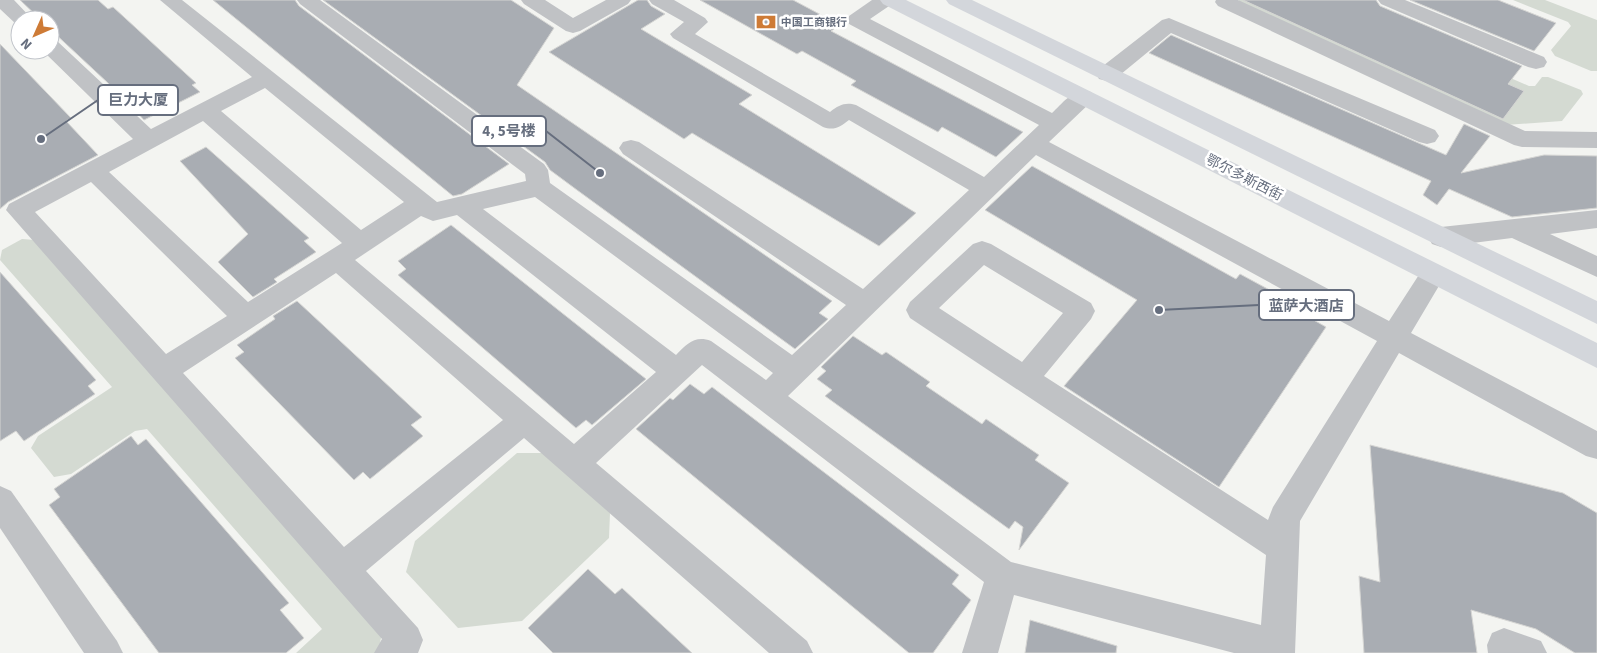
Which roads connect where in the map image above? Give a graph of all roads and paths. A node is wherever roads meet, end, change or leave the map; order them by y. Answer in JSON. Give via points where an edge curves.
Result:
{"nodes":[{"id":1,"x":4,"y":0,"type":"edge"},
{"id":2,"x":170,"y":0,"type":"edge"},
{"id":3,"x":307,"y":0,"type":"edge"},
{"id":4,"x":531,"y":0,"type":"edge"},
{"id":5,"x":621,"y":0,"type":"edge"},
{"id":6,"x":659,"y":0,"type":"edge"},
{"id":7,"x":885,"y":0,"type":"edge"},
{"id":8,"x":890,"y":0,"type":"edge"},
{"id":9,"x":956,"y":0,"type":"edge"},
{"id":10,"x":1228,"y":0,"type":"edge"},
{"id":11,"x":1388,"y":0,"type":"edge"},
{"id":12,"x":688,"y":5,"type":"edge"},
{"id":13,"x":14,"y":10,"type":"edge"},
{"id":14,"x":60,"y":56,"type":"edge"},
{"id":15,"x":1536,"y":62,"type":"dead end"},
{"id":16,"x":1107,"y":74,"type":"junction"},
{"id":17,"x":267,"y":78,"type":"junction"},
{"id":18,"x":1083,"y":97,"type":"junction"},
{"id":19,"x":205,"y":110,"type":"junction"},
{"id":20,"x":1055,"y":124,"type":"junction"},
{"id":21,"x":1427,"y":136,"type":"dead end"},
{"id":22,"x":148,"y":140,"type":"junction"},
{"id":23,"x":1597,"y":140,"type":"edge"},
{"id":24,"x":1034,"y":144,"type":"junction"},
{"id":25,"x":631,"y":148,"type":"dead end"},
{"id":26,"x":93,"y":170,"type":"junction"},
{"id":27,"x":539,"y":187,"type":"junction"},
{"id":28,"x":986,"y":189,"type":"junction"},
{"id":29,"x":422,"y":203,"type":"junction"},
{"id":30,"x":462,"y":206,"type":"junction"},
{"id":31,"x":9,"y":214,"type":"edge"},
{"id":32,"x":1597,"y":219,"type":"edge"},
{"id":33,"x":1514,"y":228,"type":"junction"},
{"id":34,"x":1441,"y":237,"type":"junction"},
{"id":35,"x":360,"y":244,"type":"junction"},
{"id":36,"x":337,"y":259,"type":"junction"},
{"id":37,"x":1597,"y":267,"type":"edge"},
{"id":38,"x":1433,"y":274,"type":"junction"},
{"id":39,"x":865,"y":304,"type":"junction"},
{"id":40,"x":1597,"y":313,"type":"edge"},
{"id":41,"x":246,"y":317,"type":"junction"},
{"id":42,"x":1394,"y":337,"type":"junction"},
{"id":43,"x":1597,"y":356,"type":"edge"},
{"id":44,"x":164,"y":371,"type":"junction"},
{"id":45,"x":676,"y":371,"type":"junction"},
{"id":46,"x":793,"y":372,"type":"junction"},
{"id":47,"x":1024,"y":378,"type":"junction"},
{"id":48,"x":767,"y":398,"type":"junction"},
{"id":49,"x":524,"y":420,"type":"junction"},
{"id":50,"x":1597,"y":446,"type":"edge"},
{"id":51,"x":574,"y":463,"type":"junction"},
{"id":52,"x":0,"y":501,"type":"edge"},
{"id":53,"x":1283,"y":548,"type":"junction"},
{"id":54,"x":343,"y":569,"type":"junction"},
{"id":55,"x":1004,"y":576,"type":"junction"},
{"id":56,"x":405,"y":649,"type":"edge"},
{"id":57,"x":1278,"y":650,"type":"edge"},
{"id":58,"x":105,"y":653,"type":"edge"},
{"id":59,"x":795,"y":653,"type":"edge"},
{"id":60,"x":980,"y":653,"type":"edge"},
{"id":61,"x":1506,"y":653,"type":"edge"},
{"id":62,"x":1529,"y":653,"type":"edge"}],
"edges":[{"from":1,"to":13,"type":"lane"},
{"from":2,"to":17,"type":"lane"},
{"from":3,"to":27,"type":"lane","via":[[536,170]]},
{"from":4,"to":5,"type":"lane","via":[[573,27]]},
{"from":6,"to":12,"type":"lane"},
{"from":7,"to":20,"type":"lane","via":[[856,20]]},
{"from":8,"to":18,"type":"main road","name":"鄂尔多斯西街"},
{"from":9,"to":16,"type":"main road"},
{"from":10,"to":23,"type":"lane","via":[[1225,2],[1522,140]]},
{"from":11,"to":15,"type":"lane"},
{"from":12,"to":28,"type":"lane","via":[[698,22],[680,34],[831,122],[848,110]]},
{"from":14,"to":22,"type":"lane"},
{"from":16,"to":21,"type":"lane","via":[[1169,24]]},
{"from":16,"to":34,"type":"main road"},
{"from":17,"to":19,"type":"lane"},
{"from":17,"to":29,"type":"lane"},
{"from":18,"to":20,"type":"lane"},
{"from":18,"to":38,"type":"main road","name":"鄂尔多斯西街"},
{"from":19,"to":22,"type":"lane"},
{"from":19,"to":35,"type":"lane"},
{"from":20,"to":24,"type":"lane"},
{"from":22,"to":26,"type":"lane"},
{"from":24,"to":28,"type":"lane"},
{"from":24,"to":42,"type":"lane"},
{"from":25,"to":39,"type":"lane"},
{"from":26,"to":31,"type":"lane"},
{"from":26,"to":41,"type":"lane"},
{"from":27,"to":30,"type":"lane"},
{"from":27,"to":46,"type":"lane"},
{"from":28,"to":39,"type":"lane"},
{"from":29,"to":30,"type":"lane","via":[[433,212]]},
{"from":29,"to":35,"type":"lane"},
{"from":30,"to":45,"type":"lane"},
{"from":31,"to":44,"type":"lane"},
{"from":32,"to":33,"type":"lane"},
{"from":33,"to":34,"type":"lane"},
{"from":33,"to":37,"type":"lane"},
{"from":34,"to":40,"type":"main road"},
{"from":35,"to":36,"type":"lane"},
{"from":36,"to":41,"type":"lane"},
{"from":36,"to":49,"type":"lane"},
{"from":38,"to":42,"type":"lane"},
{"from":38,"to":43,"type":"main road","name":"鄂尔多斯西街"},
{"from":39,"to":46,"type":"lane"},
{"from":41,"to":44,"type":"lane"},
{"from":42,"to":50,"type":"lane"},
{"from":42,"to":53,"type":"lane","via":[[1284,518]]},
{"from":44,"to":54,"type":"lane"},
{"from":45,"to":48,"type":"lane","via":[[700,350]]},
{"from":45,"to":51,"type":"lane"},
{"from":46,"to":48,"type":"lane"},
{"from":47,"to":47,"type":"lane","via":[[920,310],[982,250],[1082,311]]},
{"from":47,"to":53,"type":"lane"},
{"from":48,"to":55,"type":"lane"},
{"from":49,"to":51,"type":"lane"},
{"from":49,"to":54,"type":"lane"},
{"from":51,"to":59,"type":"lane"},
{"from":52,"to":58,"type":"lane"},
{"from":53,"to":57,"type":"lane"},
{"from":54,"to":56,"type":"lane"},
{"from":55,"to":57,"type":"lane"},
{"from":55,"to":60,"type":"lane"},
{"from":61,"to":62,"type":"lane","via":[[1504,645]]}]}
